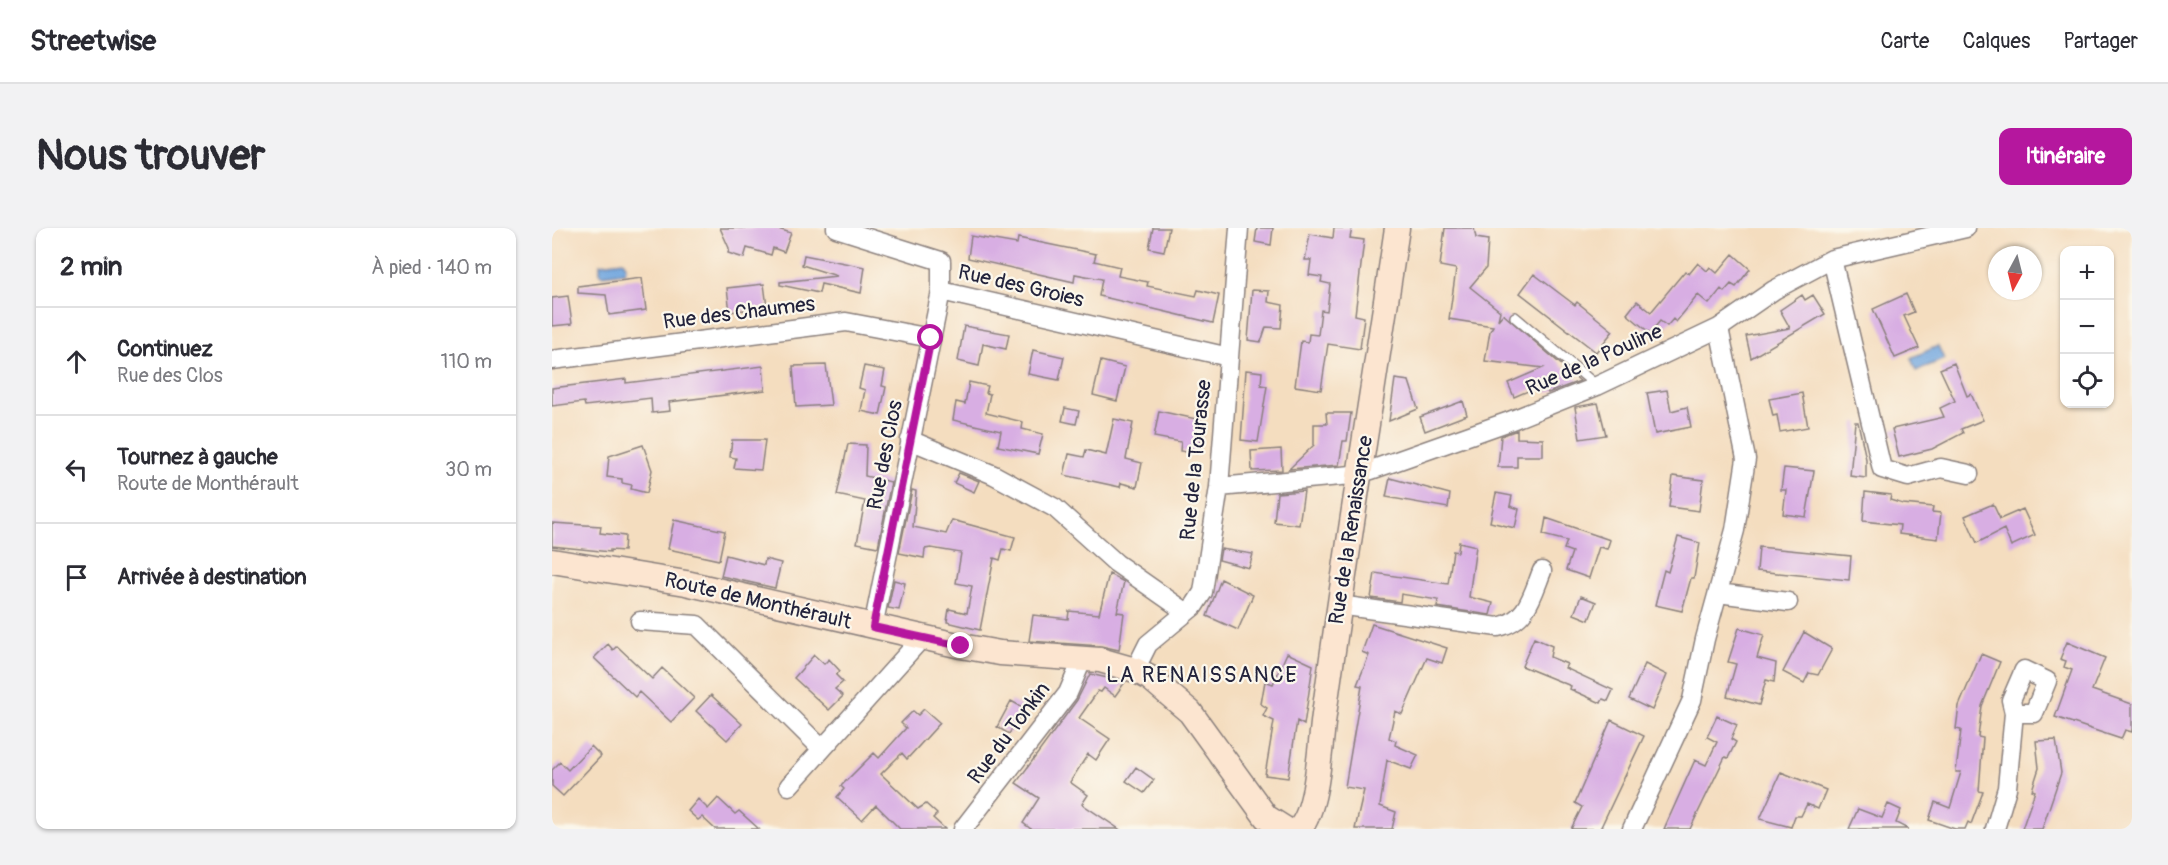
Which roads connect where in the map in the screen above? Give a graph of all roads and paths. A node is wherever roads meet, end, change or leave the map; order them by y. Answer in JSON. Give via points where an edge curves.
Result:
{"nodes":[{"id":1,"x":836,"y":228,"type":"edge"},
{"id":2,"x":1239,"y":228,"type":"edge"},
{"id":3,"x":1397,"y":228,"type":"edge"},
{"id":4,"x":1962,"y":229,"type":"edge"},
{"id":5,"x":1832,"y":259,"type":"junction"},
{"id":6,"x":941,"y":291,"type":"junction"},
{"id":7,"x":1515,"y":317,"type":"dead end"},
{"id":8,"x":1719,"y":328,"type":"junction"},
{"id":9,"x":931,"y":338,"type":"junction"},
{"id":10,"x":1229,"y":357,"type":"junction"},
{"id":11,"x":552,"y":360,"type":"edge"},
{"id":12,"x":1597,"y":386,"type":"junction"},
{"id":13,"x":910,"y":440,"type":"junction"},
{"id":14,"x":1361,"y":473,"type":"junction"},
{"id":15,"x":1969,"y":474,"type":"dead end"},
{"id":16,"x":1219,"y":487,"type":"junction"},
{"id":17,"x":552,"y":561,"type":"edge"},
{"id":18,"x":1542,"y":571,"type":"dead end"},
{"id":19,"x":1718,"y":593,"type":"junction"},
{"id":20,"x":1788,"y":602,"type":"dead end"},
{"id":21,"x":1339,"y":605,"type":"junction"},
{"id":22,"x":1186,"y":612,"type":"junction"},
{"id":23,"x":640,"y":621,"type":"dead end"},
{"id":24,"x":873,"y":627,"type":"junction"},
{"id":25,"x":921,"y":639,"type":"junction"},
{"id":26,"x":1083,"y":658,"type":"junction"},
{"id":27,"x":1135,"y":670,"type":"junction"},
{"id":28,"x":2014,"y":713,"type":"dead end"},
{"id":29,"x":822,"y":749,"type":"junction"},
{"id":30,"x":789,"y":786,"type":"dead end"},
{"id":31,"x":963,"y":829,"type":"edge"},
{"id":32,"x":1285,"y":829,"type":"edge"},
{"id":33,"x":1299,"y":829,"type":"edge"},
{"id":34,"x":1632,"y":829,"type":"edge"},
{"id":35,"x":1995,"y":829,"type":"edge"}],
"edges":[{"from":1,"to":6,"type":"street","name":"Rue des Groies","via":[[941,261]]},
{"from":2,"to":10,"type":"street","name":"Rue de la Tourasse"},
{"from":3,"to":14,"type":"main road","name":"Rue de la Renaissance"},
{"from":4,"to":5,"type":"street","name":"Rue de la Pouline"},
{"from":5,"to":8,"type":"street","name":"Rue de la Pouline","via":[[1774,290]]},
{"from":5,"to":15,"type":"street","via":[[1882,469],[1908,477],[1941,468]]},
{"from":6,"to":9,"type":"street","name":"Rue des Clos"},
{"from":6,"to":10,"type":"street","name":"Rue des Groies"},
{"from":7,"to":12,"type":"lane"},
{"from":8,"to":12,"type":"street","name":"Rue de la Pouline"},
{"from":8,"to":19,"type":"street","via":[[1746,459],[1735,530]]},
{"from":9,"to":11,"type":"street","name":"Rue des Chaumes","via":[[846,322]]},
{"from":9,"to":13,"type":"street","name":"Rue des Clos"},
{"from":10,"to":16,"type":"street","name":"Rue de la Tourasse"},
{"from":12,"to":14,"type":"street","name":"Rue de la Pouline"},
{"from":13,"to":22,"type":"street","via":[[994,475],[1055,508],[1116,563]]},
{"from":13,"to":24,"type":"street","name":"Rue des Clos"},
{"from":14,"to":16,"type":"street","name":"Rue de la Pouline"},
{"from":14,"to":21,"type":"main road","name":"Rue de la Renaissance"},
{"from":16,"to":22,"type":"street","name":"Rue de la Tourasse","via":[[1203,592]]},
{"from":17,"to":24,"type":"main road","name":"Route de Monthérault","via":[[686,583]]},
{"from":18,"to":21,"type":"street","via":[[1526,611],[1510,624],[1498,627]]},
{"from":19,"to":20,"type":"street"},
{"from":19,"to":34,"type":"street","via":[[1692,700]]},
{"from":21,"to":33,"type":"main road","name":"Rue de la Renaissance","via":[[1315,782],[1308,814]]},
{"from":22,"to":27,"type":"street","name":"Rue de la Tourasse","via":[[1148,644]]},
{"from":23,"to":29,"type":"street","via":[[697,626]]},
{"from":24,"to":25,"type":"main road","name":"Route de Monthérault"},
{"from":25,"to":26,"type":"main road","name":"Route de Monthérault","via":[[1000,653]]},
{"from":25,"to":29,"type":"street"},
{"from":26,"to":27,"type":"main road","name":"Route de Monthérault"},
{"from":26,"to":31,"type":"street","name":"Rue du Tonkin","via":[[1068,693]]},
{"from":27,"to":32,"type":"main road","name":"Route de Monthérault","via":[[1178,699],[1266,817]]},
{"from":28,"to":35,"type":"street","via":[[2007,789]]},
{"from":29,"to":30,"type":"street"}]}
